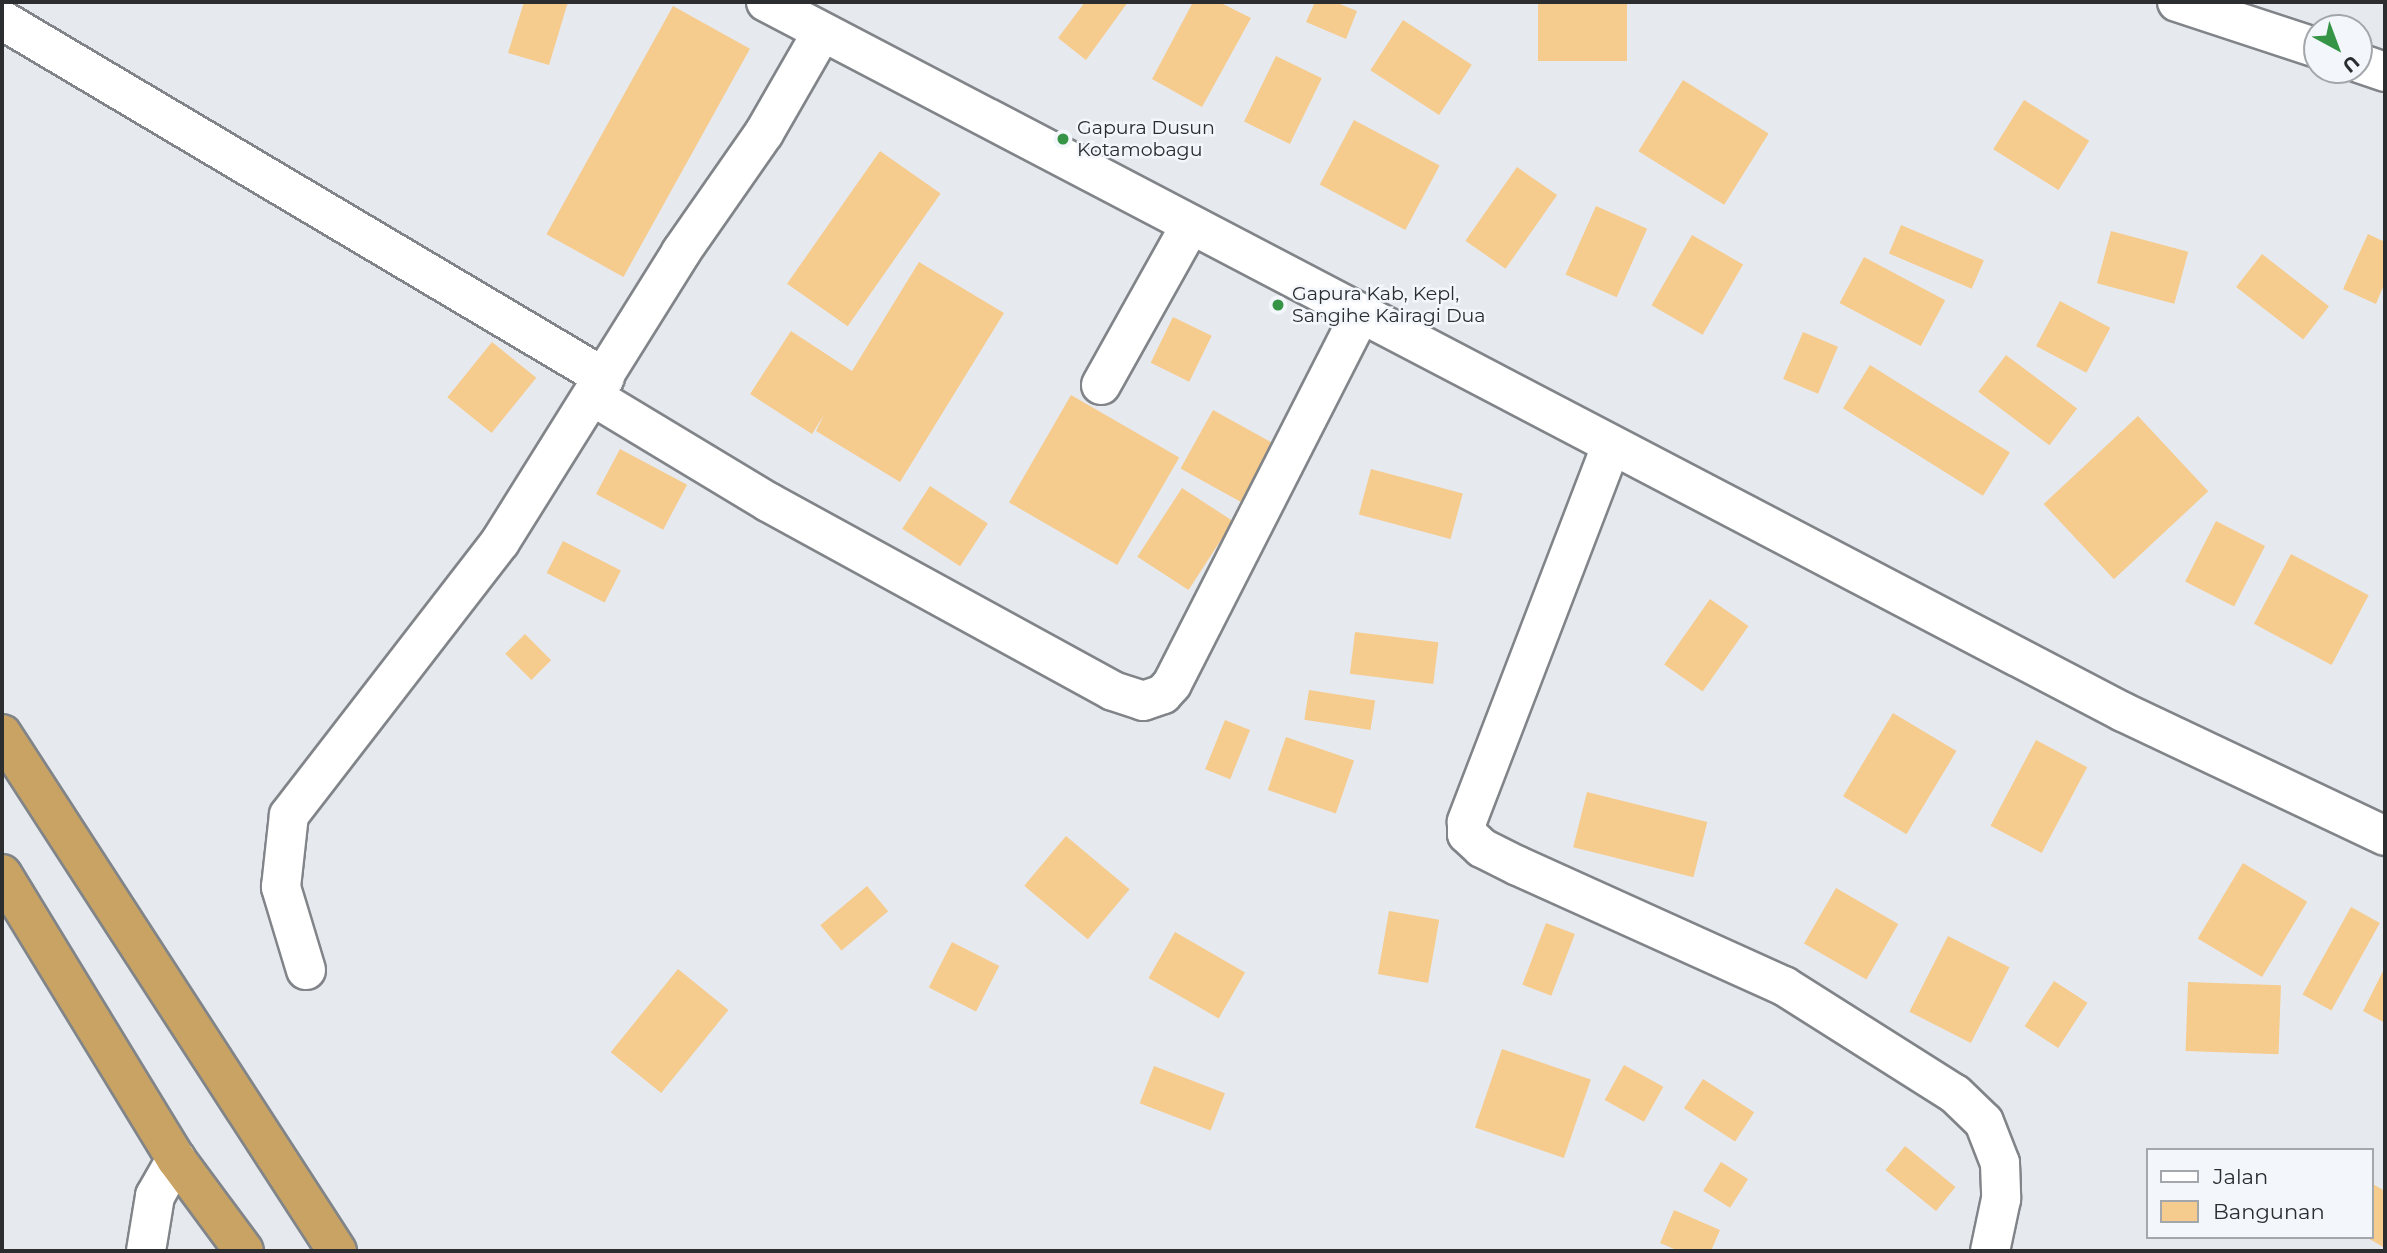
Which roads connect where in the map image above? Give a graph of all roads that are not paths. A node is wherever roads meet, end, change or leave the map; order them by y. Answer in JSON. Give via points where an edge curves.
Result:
{"nodes":[{"id":1,"x":766,"y":2,"type":"edge"},
{"id":2,"x":2177,"y":2,"type":"edge"},
{"id":3,"x":2,"y":20,"type":"edge"},
{"id":4,"x":822,"y":33,"type":"junction"},
{"id":5,"x":2303,"y":43,"type":"edge"},
{"id":6,"x":1190,"y":226,"type":"junction"},
{"id":7,"x":1360,"y":315,"type":"junction"},
{"id":8,"x":1101,"y":385,"type":"dead end"},
{"id":9,"x":599,"y":388,"type":"junction"},
{"id":10,"x":1611,"y":446,"type":"junction"},
{"id":11,"x":2,"y":734,"type":"edge"},
{"id":12,"x":2385,"y":836,"type":"edge"},
{"id":13,"x":2,"y":874,"type":"edge"},
{"id":14,"x":306,"y":970,"type":"dead end"},
{"id":15,"x":176,"y":1160,"type":"junction"},
{"id":16,"x":146,"y":1251,"type":"edge"},
{"id":17,"x":244,"y":1251,"type":"edge"},
{"id":18,"x":337,"y":1251,"type":"edge"},
{"id":19,"x":1990,"y":1251,"type":"edge"}],
"edges":[{"from":1,"to":4,"type":"street"},
{"from":2,"to":5,"type":"street"},
{"from":3,"to":9,"type":"street"},
{"from":4,"to":6,"type":"street"},
{"from":4,"to":9,"type":"street","via":[[764,133],[681,252]]},
{"from":6,"to":7,"type":"street"},
{"from":6,"to":8,"type":"street"},
{"from":7,"to":9,"type":"street","via":[[1172,684],[1163,694],[1143,701],[1113,691],[780,508]]},
{"from":7,"to":10,"type":"street"},
{"from":9,"to":14,"type":"street","via":[[500,542],[289,815],[281,887]]},
{"from":10,"to":12,"type":"street","via":[[2123,712]]},
{"from":10,"to":19,"type":"street","via":[[1467,822],[1467,834],[1482,848],[1518,866],[1784,986],[1963,1100],[1992,1134],[2000,1163],[2001,1199]]},
{"from":11,"to":18,"type":"highway"},
{"from":13,"to":15,"type":"highway"},
{"from":15,"to":16,"type":"street","via":[[155,1196]]},
{"from":15,"to":17,"type":"highway"}]}
